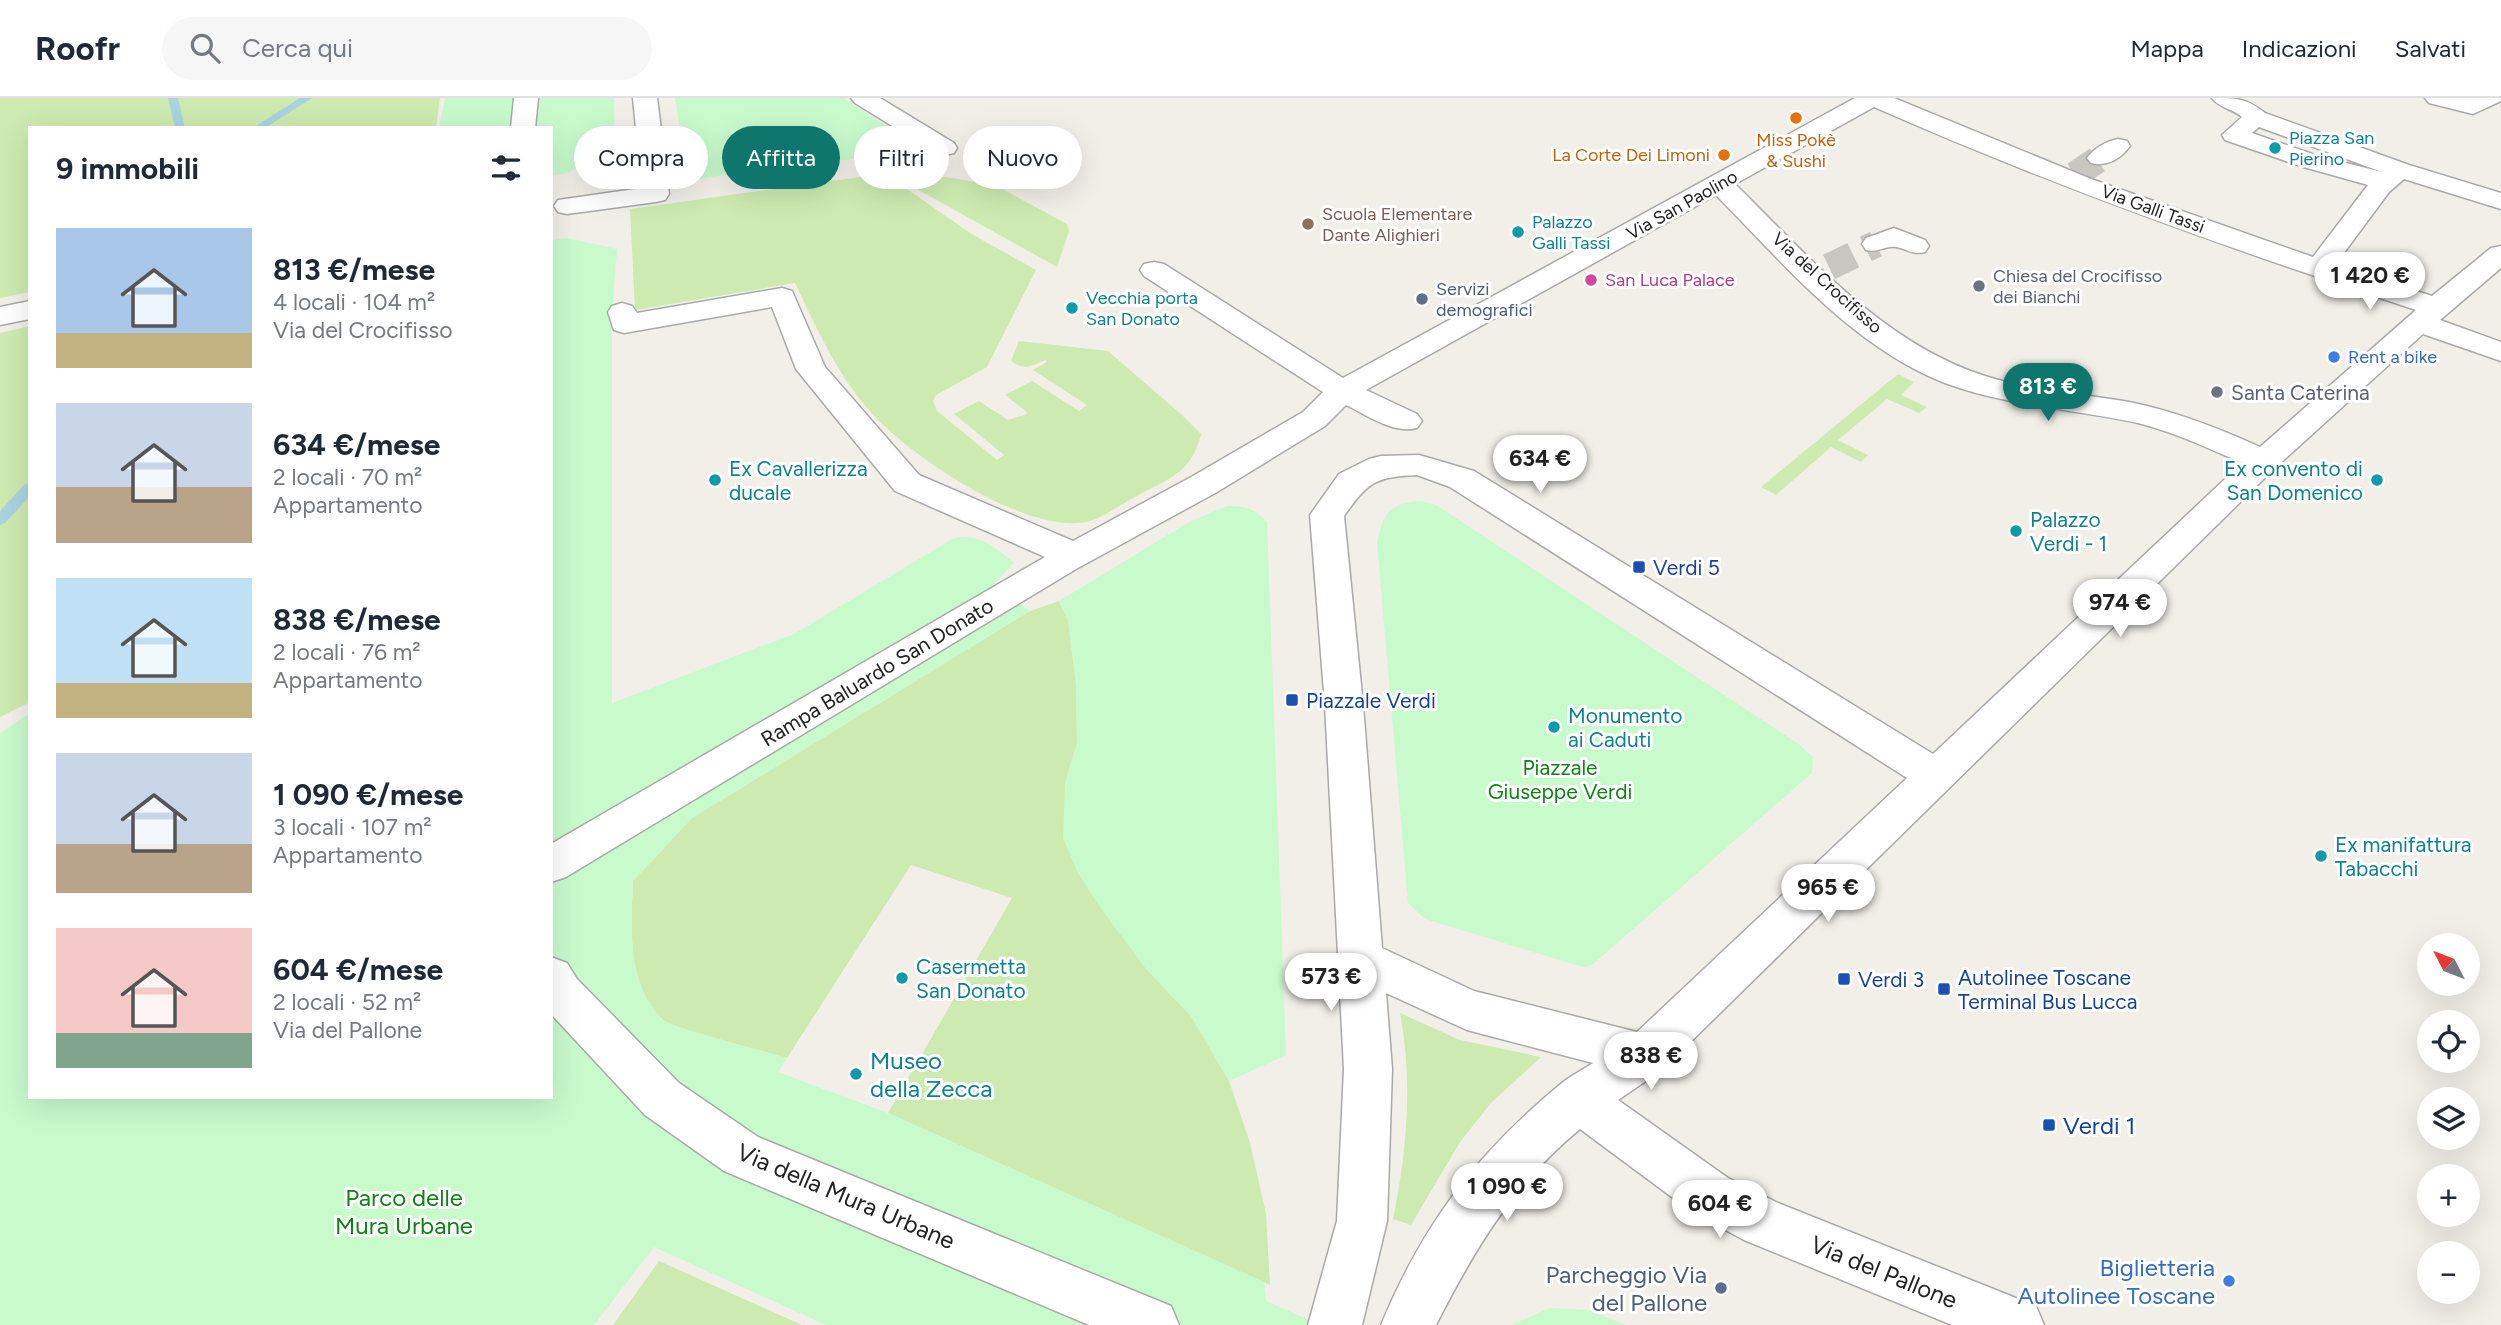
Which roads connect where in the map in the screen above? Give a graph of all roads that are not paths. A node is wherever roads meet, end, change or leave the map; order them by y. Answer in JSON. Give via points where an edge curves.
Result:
{"nodes":[{"id":1,"x":526,"y":98,"type":"edge"},
{"id":2,"x":645,"y":98,"type":"edge"},
{"id":3,"x":863,"y":98,"type":"edge"},
{"id":4,"x":1874,"y":98,"type":"edge"},
{"id":5,"x":2224,"y":98,"type":"edge"},
{"id":6,"x":2437,"y":98,"type":"edge"},
{"id":7,"x":2491,"y":98,"type":"edge"},
{"id":8,"x":523,"y":126,"type":"edge"},
{"id":9,"x":909,"y":126,"type":"edge"},
{"id":10,"x":2393,"y":176,"type":"junction"},
{"id":11,"x":1720,"y":184,"type":"junction"},
{"id":12,"x":2501,"y":201,"type":"edge"},
{"id":13,"x":567,"y":206,"type":"dead end"},
{"id":14,"x":1876,"y":244,"type":"tunnel mouth"},
{"id":15,"x":1915,"y":246,"type":"dead end"},
{"id":16,"x":2498,"y":260,"type":"edge"},
{"id":17,"x":2318,"y":269,"type":"junction"},
{"id":18,"x":1154,"y":270,"type":"dead end"},
{"id":19,"x":28,"y":310,"type":"edge"},
{"id":20,"x":622,"y":312,"type":"dead end"},
{"id":21,"x":2428,"y":314,"type":"junction"},
{"id":22,"x":0,"y":316,"type":"edge"},
{"id":23,"x":2501,"y":352,"type":"edge"},
{"id":24,"x":1342,"y":391,"type":"junction"},
{"id":25,"x":1406,"y":421,"type":"dead end"},
{"id":26,"x":2264,"y":461,"type":"junction"},
{"id":27,"x":1205,"y":484,"type":"joint"},
{"id":28,"x":1075,"y":555,"type":"junction"},
{"id":29,"x":1936,"y":776,"type":"junction"},
{"id":30,"x":553,"y":864,"type":"edge"},
{"id":31,"x":1362,"y":960,"type":"junction"},
{"id":32,"x":553,"y":979,"type":"edge"},
{"id":33,"x":1645,"y":1055,"type":"junction"},
{"id":34,"x":1578,"y":1099,"type":"junction"},
{"id":35,"x":1152,"y":1325,"type":"edge"},
{"id":36,"x":1335,"y":1325,"type":"edge"},
{"id":37,"x":1408,"y":1325,"type":"edge"},
{"id":38,"x":2017,"y":1325,"type":"edge"}],
"edges":[{"from":1,"to":8,"type":"street"},
{"from":2,"to":13,"type":"street","via":[[656,194]]},
{"from":3,"to":9,"type":"street"},
{"from":4,"to":11,"type":"street","name":"Via San Paolino"},
{"from":4,"to":17,"type":"street","name":"Via Galli Tassi"},
{"from":5,"to":10,"type":"street","via":[[2244,106],[2256,118]]},
{"from":6,"to":7,"type":"street","via":[[2473,107]]},
{"from":10,"to":12,"type":"street"},
{"from":10,"to":17,"type":"street"},
{"from":11,"to":24,"type":"street","name":"Via San Paolino"},
{"from":11,"to":26,"type":"street","name":"Via del Crocifisso","via":[[1821,270],[1868,323],[1914,357],[1965,380],[2155,418]]},
{"from":14,"to":15,"type":"street","via":[[1894,236]]},
{"from":16,"to":21,"type":"street"},
{"from":17,"to":21,"type":"street","name":"Via Galli Tassi"},
{"from":18,"to":24,"type":"street"},
{"from":19,"to":22,"type":"street"},
{"from":20,"to":28,"type":"street","via":[[624,324],[782,297],[811,369],[907,483]]},
{"from":21,"to":23,"type":"street","name":"Via Galli Tassi"},
{"from":21,"to":26,"type":"street"},
{"from":24,"to":25,"type":"street"},
{"from":24,"to":27,"type":"street","name":"Via San Paolino","via":[[1314,419]]},
{"from":26,"to":29,"type":"street"},
{"from":27,"to":28,"type":"street","name":"Rampa Baluardo San Donato"},
{"from":28,"to":30,"type":"street","name":"Rampa Baluardo San Donato"},
{"from":29,"to":31,"type":"street","via":[[1461,479],[1419,465],[1381,466],[1351,482],[1327,515]]},
{"from":29,"to":33,"type":"street"},
{"from":31,"to":33,"type":"street","via":[[1467,1010]]},
{"from":31,"to":36,"type":"street","via":[[1368,1069],[1362,1221]]},
{"from":32,"to":35,"type":"street","name":"Via della Mura Urbane","via":[[662,1099],[741,1154]]},
{"from":33,"to":34,"type":"street"},
{"from":34,"to":37,"type":"street","via":[[1485,1190]]},
{"from":34,"to":38,"type":"street","name":"Via del Pallone","via":[[1710,1195],[1762,1222]]}]}
